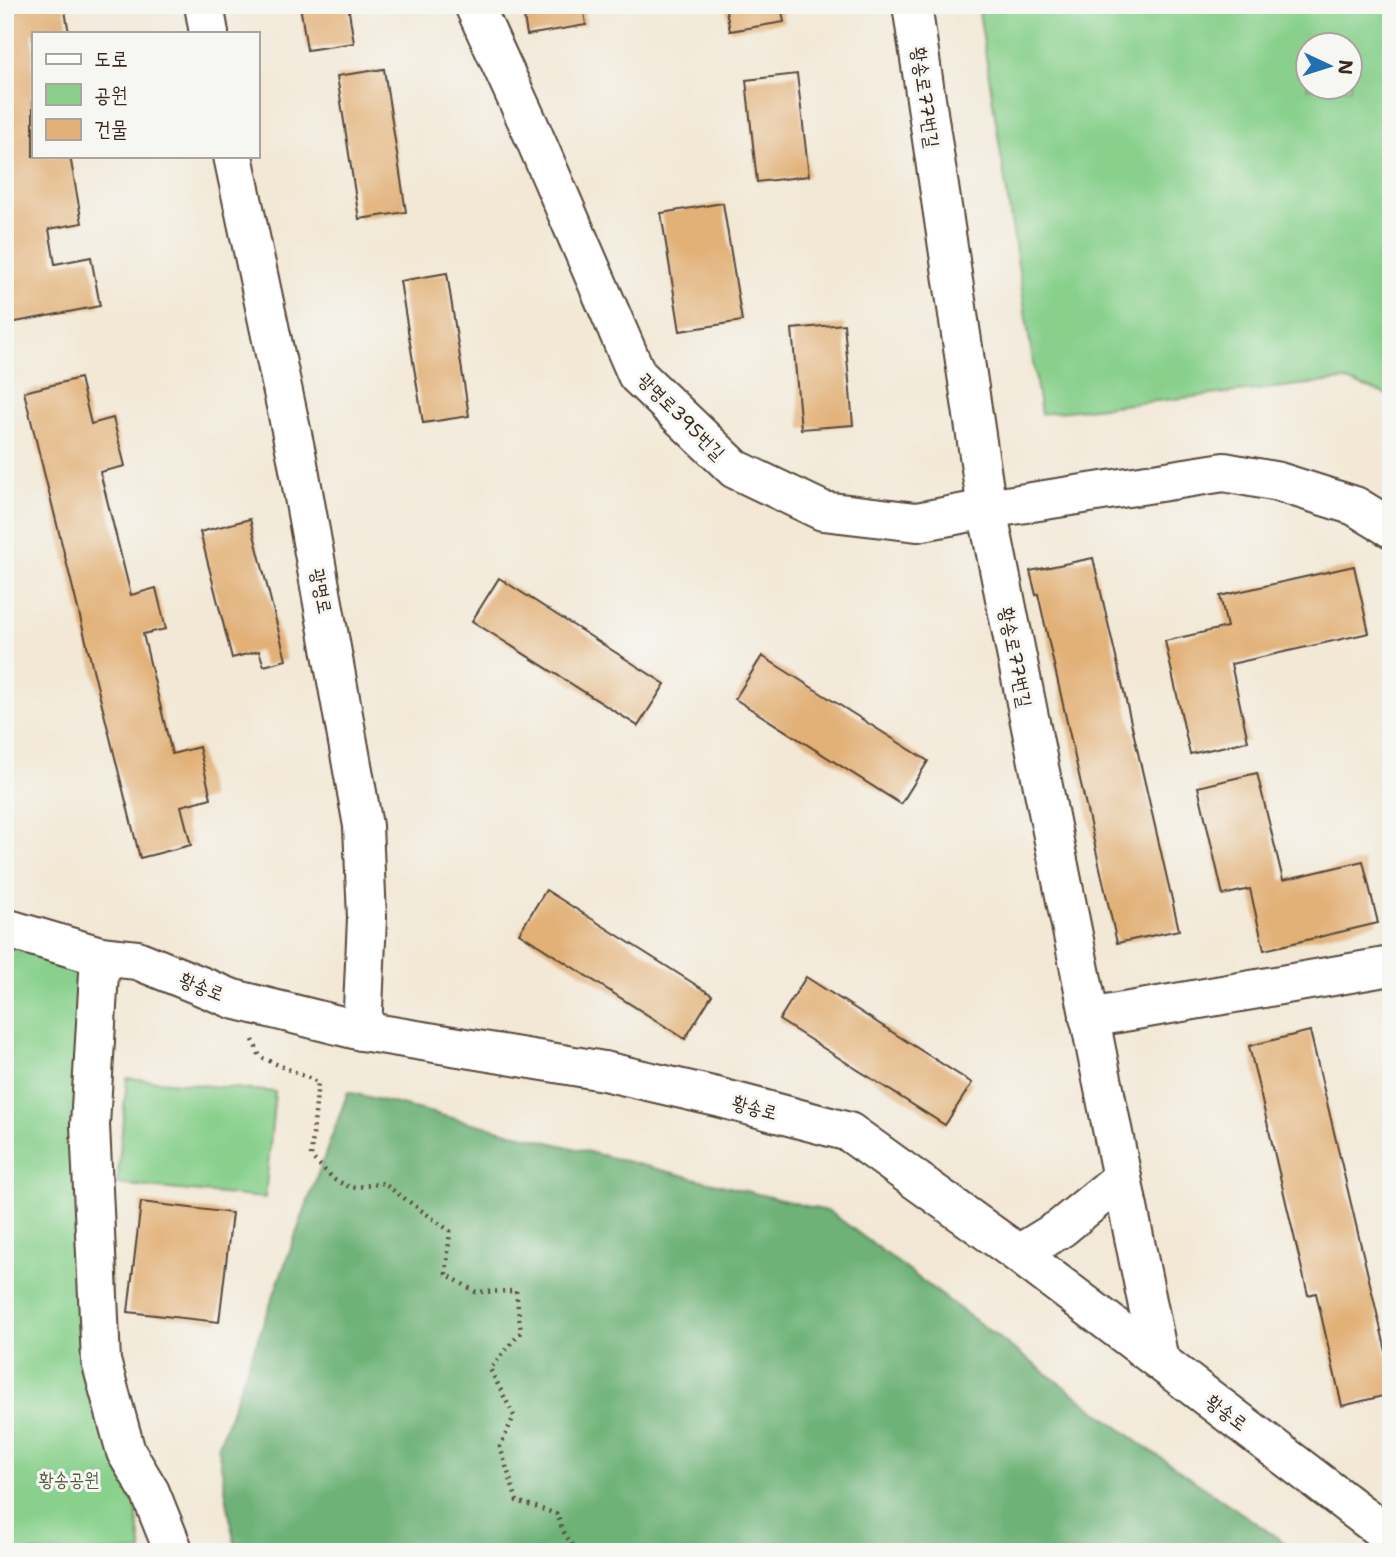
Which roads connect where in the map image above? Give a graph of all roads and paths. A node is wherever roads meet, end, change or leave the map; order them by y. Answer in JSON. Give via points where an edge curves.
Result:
{"nodes":[{"id":1,"x":204,"y":5,"type":"edge"},
{"id":2,"x":474,"y":5,"type":"edge"},
{"id":3,"x":912,"y":5,"type":"edge"},
{"id":4,"x":209,"y":32,"type":"edge"},
{"id":5,"x":233,"y":158,"type":"edge"},
{"id":6,"x":987,"y":509,"type":"junction"},
{"id":7,"x":1391,"y":528,"type":"edge"},
{"id":8,"x":5,"y":928,"type":"edge"},
{"id":9,"x":100,"y":956,"type":"junction"},
{"id":10,"x":1391,"y":966,"type":"edge"},
{"id":11,"x":233,"y":999,"type":"junction"},
{"id":12,"x":1089,"y":1018,"type":"junction"},
{"id":13,"x":362,"y":1031,"type":"junction"},
{"id":14,"x":1122,"y":1178,"type":"junction"},
{"id":15,"x":1019,"y":1254,"type":"junction"},
{"id":16,"x":1158,"y":1360,"type":"junction"},
{"id":17,"x":1391,"y":1537,"type":"edge"},
{"id":18,"x":174,"y":1552,"type":"edge"},
{"id":19,"x":577,"y":1552,"type":"edge"}],
"edges":[{"from":1,"to":4,"type":"street"},
{"from":2,"to":6,"type":"street","name":"광명로395번길","via":[[637,375],[735,469],[823,511],[917,522]]},
{"from":3,"to":6,"type":"street","name":"황송로77번길"},
{"from":5,"to":13,"type":"street","name":"광명로","via":[[297,457],[363,826],[367,918]]},
{"from":6,"to":7,"type":"street","name":"광명로395번길","via":[[1224,472],[1279,482],[1355,506]]},
{"from":6,"to":12,"type":"street","name":"황송로77번길"},
{"from":8,"to":9,"type":"street","name":"황송로"},
{"from":9,"to":11,"type":"street","name":"황송로","via":[[137,960]]},
{"from":9,"to":18,"type":"street","via":[[90,1125],[101,1361],[126,1452],[150,1492]]},
{"from":10,"to":12,"type":"street"},
{"from":11,"to":13,"type":"street","name":"황송로"},
{"from":11,"to":19,"type":"path","via":[[260,1056],[318,1082],[312,1157],[335,1180],[352,1188],[383,1183],[450,1231],[446,1275],[476,1292],[516,1291],[521,1332],[490,1369],[514,1416],[500,1447],[517,1501],[557,1514]]},
{"from":12,"to":14,"type":"street","name":"황송로77번길"},
{"from":13,"to":15,"type":"street","name":"황송로","via":[[604,1071],[849,1132]]},
{"from":14,"to":15,"type":"street","via":[[1061,1228]]},
{"from":14,"to":16,"type":"street","name":"황송로77번길"},
{"from":15,"to":16,"type":"street","name":"황송로"},
{"from":16,"to":17,"type":"street","name":"황송로"}]}
